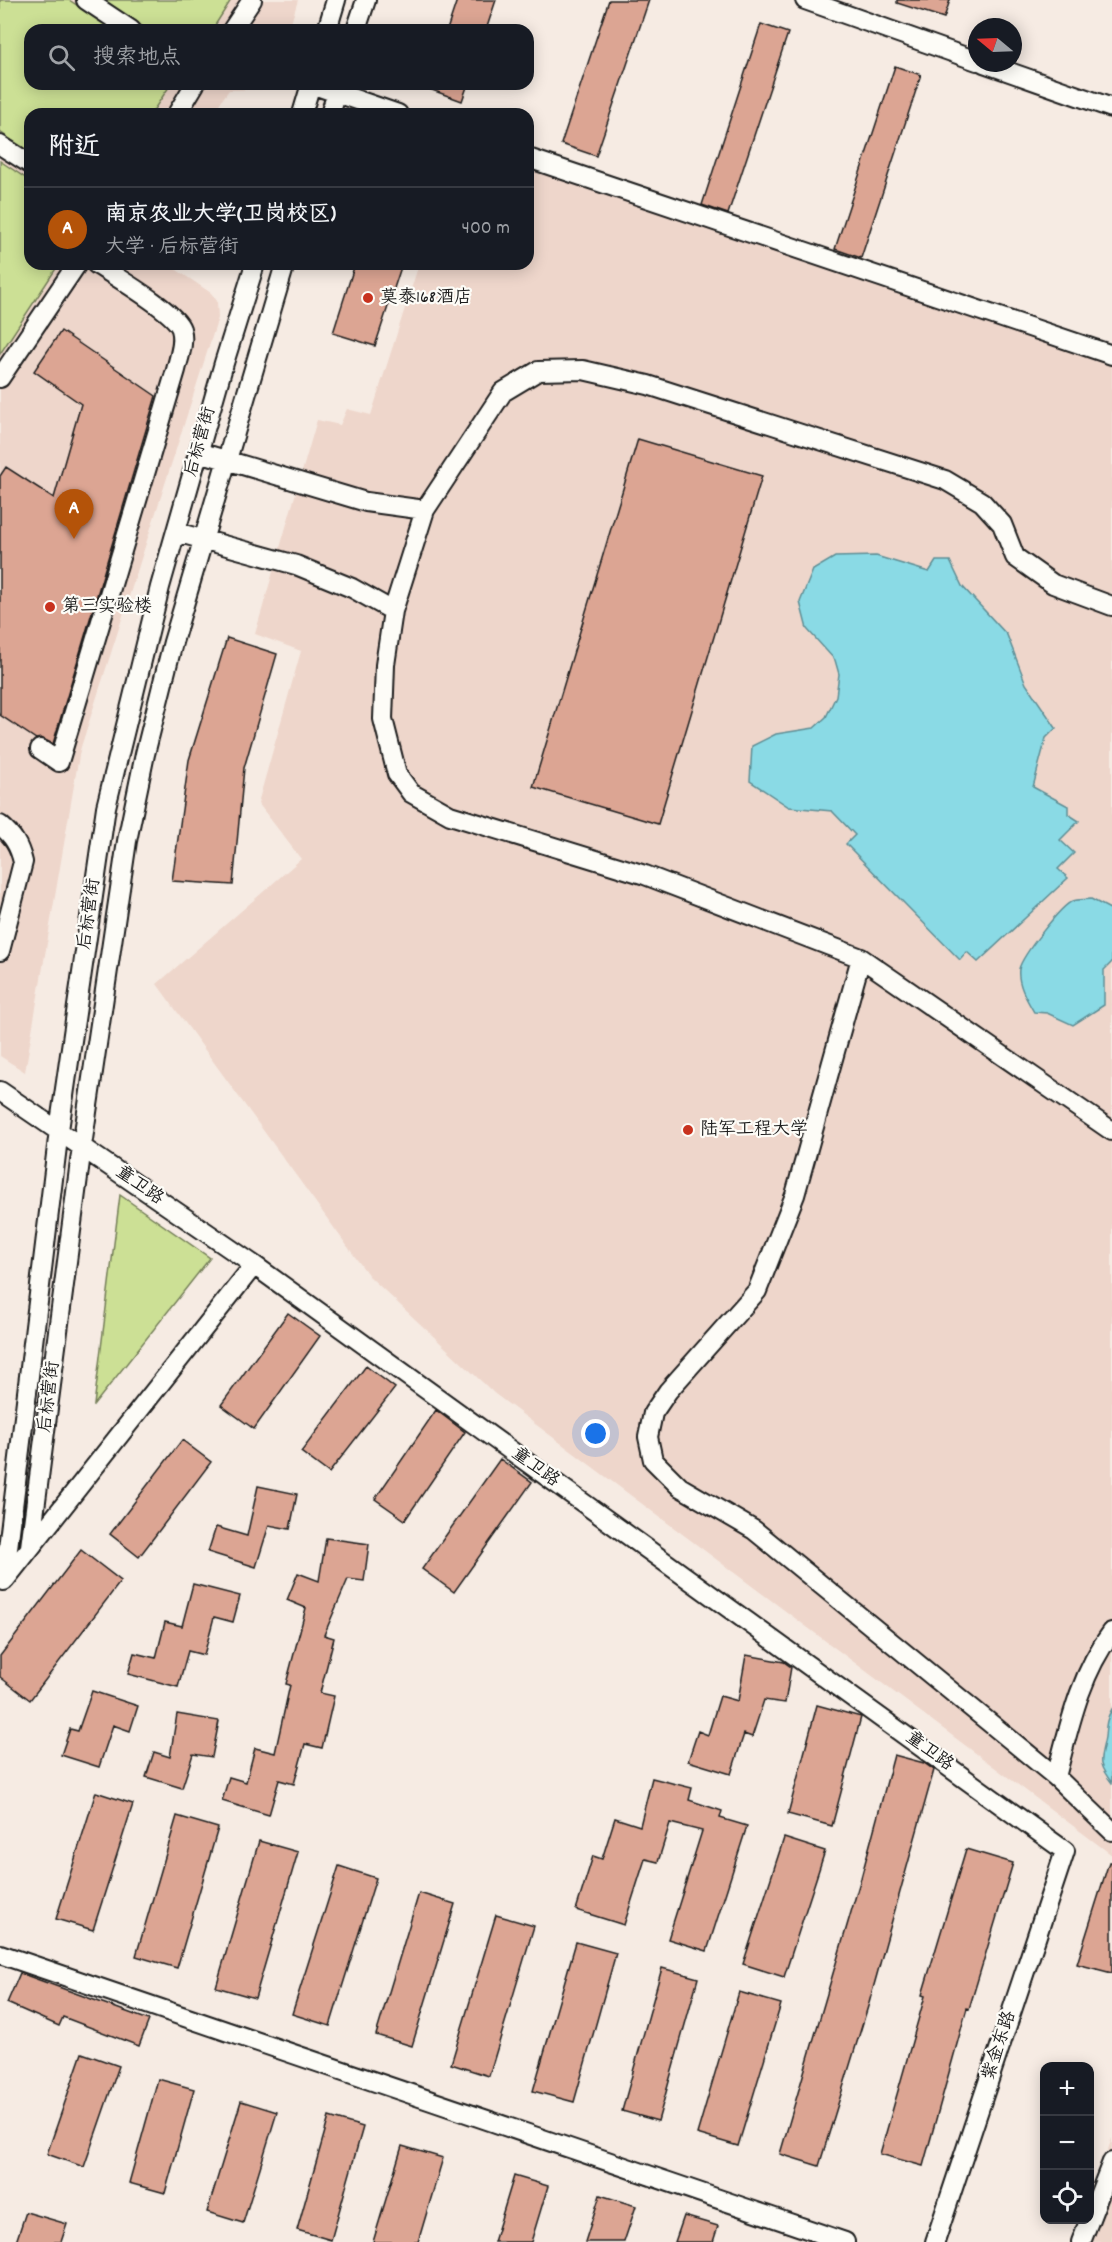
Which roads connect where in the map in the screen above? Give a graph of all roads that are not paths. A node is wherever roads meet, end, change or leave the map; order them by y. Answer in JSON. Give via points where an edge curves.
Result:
{"nodes":[{"id":1,"x":86,"y":0,"type":"edge"},
{"id":2,"x":252,"y":0,"type":"edge"},
{"id":3,"x":336,"y":0,"type":"edge"},
{"id":4,"x":366,"y":0,"type":"edge"},
{"id":5,"x":805,"y":0,"type":"edge"},
{"id":6,"x":122,"y":24,"type":"edge"},
{"id":7,"x":236,"y":24,"type":"edge"},
{"id":8,"x":329,"y":24,"type":"edge"},
{"id":9,"x":358,"y":24,"type":"edge"},
{"id":10,"x":968,"y":58,"type":"edge"},
{"id":11,"x":1010,"y":72,"type":"edge"},
{"id":12,"x":191,"y":90,"type":"edge"},
{"id":13,"x":309,"y":90,"type":"edge"},
{"id":14,"x":338,"y":90,"type":"edge"},
{"id":15,"x":340,"y":90,"type":"edge"},
{"id":16,"x":181,"y":108,"type":"edge"},
{"id":17,"x":304,"y":108,"type":"edge"},
{"id":18,"x":332,"y":108,"type":"edge"},
{"id":19,"x":384,"y":108,"type":"edge"},
{"id":20,"x":1112,"y":108,"type":"edge"},
{"id":21,"x":0,"y":145,"type":"edge"},
{"id":22,"x":24,"y":160,"type":"edge"},
{"id":23,"x":534,"y":160,"type":"edge"},
{"id":24,"x":72,"y":270,"type":"edge"},
{"id":25,"x":105,"y":270,"type":"edge"},
{"id":26,"x":253,"y":270,"type":"edge"},
{"id":27,"x":283,"y":270,"type":"edge"},
{"id":28,"x":1112,"y":355,"type":"edge"},
{"id":29,"x":0,"y":378,"type":"edge"},
{"id":30,"x":199,"y":452,"type":"junction"},
{"id":31,"x":227,"y":460,"type":"junction"},
{"id":32,"x":425,"y":510,"type":"junction"},
{"id":33,"x":176,"y":532,"type":"junction"},
{"id":34,"x":203,"y":539,"type":"junction"},
{"id":35,"x":1112,"y":606,"type":"edge"},
{"id":36,"x":393,"y":611,"type":"junction"},
{"id":37,"x":40,"y":749,"type":"dead end"},
{"id":38,"x":0,"y":825,"type":"edge"},
{"id":39,"x":0,"y":951,"type":"edge"},
{"id":40,"x":861,"y":958,"type":"junction"},
{"id":41,"x":0,"y":1091,"type":"edge"},
{"id":42,"x":59,"y":1130,"type":"junction"},
{"id":43,"x":1112,"y":1131,"type":"edge"},
{"id":44,"x":82,"y":1146,"type":"junction"},
{"id":45,"x":254,"y":1265,"type":"junction"},
{"id":46,"x":30,"y":1547,"type":"junction"},
{"id":47,"x":2,"y":1583,"type":"edge"},
{"id":48,"x":1112,"y":1632,"type":"edge"},
{"id":49,"x":1056,"y":1778,"type":"junction"},
{"id":50,"x":1112,"y":1831,"type":"edge"},
{"id":51,"x":1065,"y":1851,"type":"joint"},
{"id":52,"x":0,"y":1954,"type":"edge"},
{"id":53,"x":1112,"y":2162,"type":"edge"},
{"id":54,"x":845,"y":2242,"type":"edge"},
{"id":55,"x":934,"y":2242,"type":"edge"},
{"id":56,"x":1081,"y":2242,"type":"edge"}],
"edges":[{"from":1,"to":6,"type":"street"},
{"from":2,"to":7,"type":"street"},
{"from":3,"to":8,"type":"street"},
{"from":4,"to":9,"type":"street"},
{"from":5,"to":10,"type":"street"},
{"from":11,"to":20,"type":"street"},
{"from":12,"to":16,"type":"street"},
{"from":13,"to":17,"type":"street"},
{"from":14,"to":18,"type":"street"},
{"from":15,"to":19,"type":"street"},
{"from":21,"to":22,"type":"street"},
{"from":23,"to":28,"type":"street"},
{"from":24,"to":29,"type":"street"},
{"from":25,"to":37,"type":"street","via":[[163,309],[179,324],[183,341],[59,762]]},
{"from":26,"to":30,"type":"street","name":"后标营街"},
{"from":27,"to":31,"type":"street","name":"后标营街"},
{"from":30,"to":31,"type":"street"},
{"from":30,"to":33,"type":"street","name":"后标营街"},
{"from":31,"to":32,"type":"street","via":[[366,502]]},
{"from":31,"to":34,"type":"street","name":"后标营街"},
{"from":32,"to":35,"type":"street","via":[[503,392],[538,371],[583,370],[648,385],[945,480],[989,509],[1002,524],[1015,557],[1053,584]]},
{"from":32,"to":36,"type":"street"},
{"from":33,"to":34,"type":"street"},
{"from":33,"to":42,"type":"street","name":"后标营街","via":[[106,807]]},
{"from":34,"to":36,"type":"street","via":[[296,565],[352,588]]},
{"from":34,"to":44,"type":"street","name":"后标营街","via":[[164,676],[127,841]]},
{"from":36,"to":40,"type":"street","via":[[385,664],[383,719],[397,774],[411,793],[450,814],[645,875]]},
{"from":38,"to":39,"type":"street","via":[[14,837],[23,862]]},
{"from":40,"to":43,"type":"street"},
{"from":40,"to":49,"type":"street","via":[[795,1195],[756,1292],[653,1413],[648,1437],[653,1460],[680,1486],[754,1530]]},
{"from":41,"to":42,"type":"street","name":"童卫路"},
{"from":42,"to":44,"type":"street","name":"童卫路"},
{"from":42,"to":47,"type":"street","name":"后标营街"},
{"from":44,"to":45,"type":"street","name":"童卫路"},
{"from":44,"to":46,"type":"street","name":"后标营街"},
{"from":45,"to":46,"type":"street"},
{"from":45,"to":51,"type":"street","name":"童卫路"},
{"from":46,"to":47,"type":"street"},
{"from":48,"to":49,"type":"street","via":[[1079,1692]]},
{"from":49,"to":50,"type":"street"},
{"from":51,"to":55,"type":"street","name":"紫金东路"},
{"from":52,"to":54,"type":"street"},
{"from":53,"to":56,"type":"street"}]}
